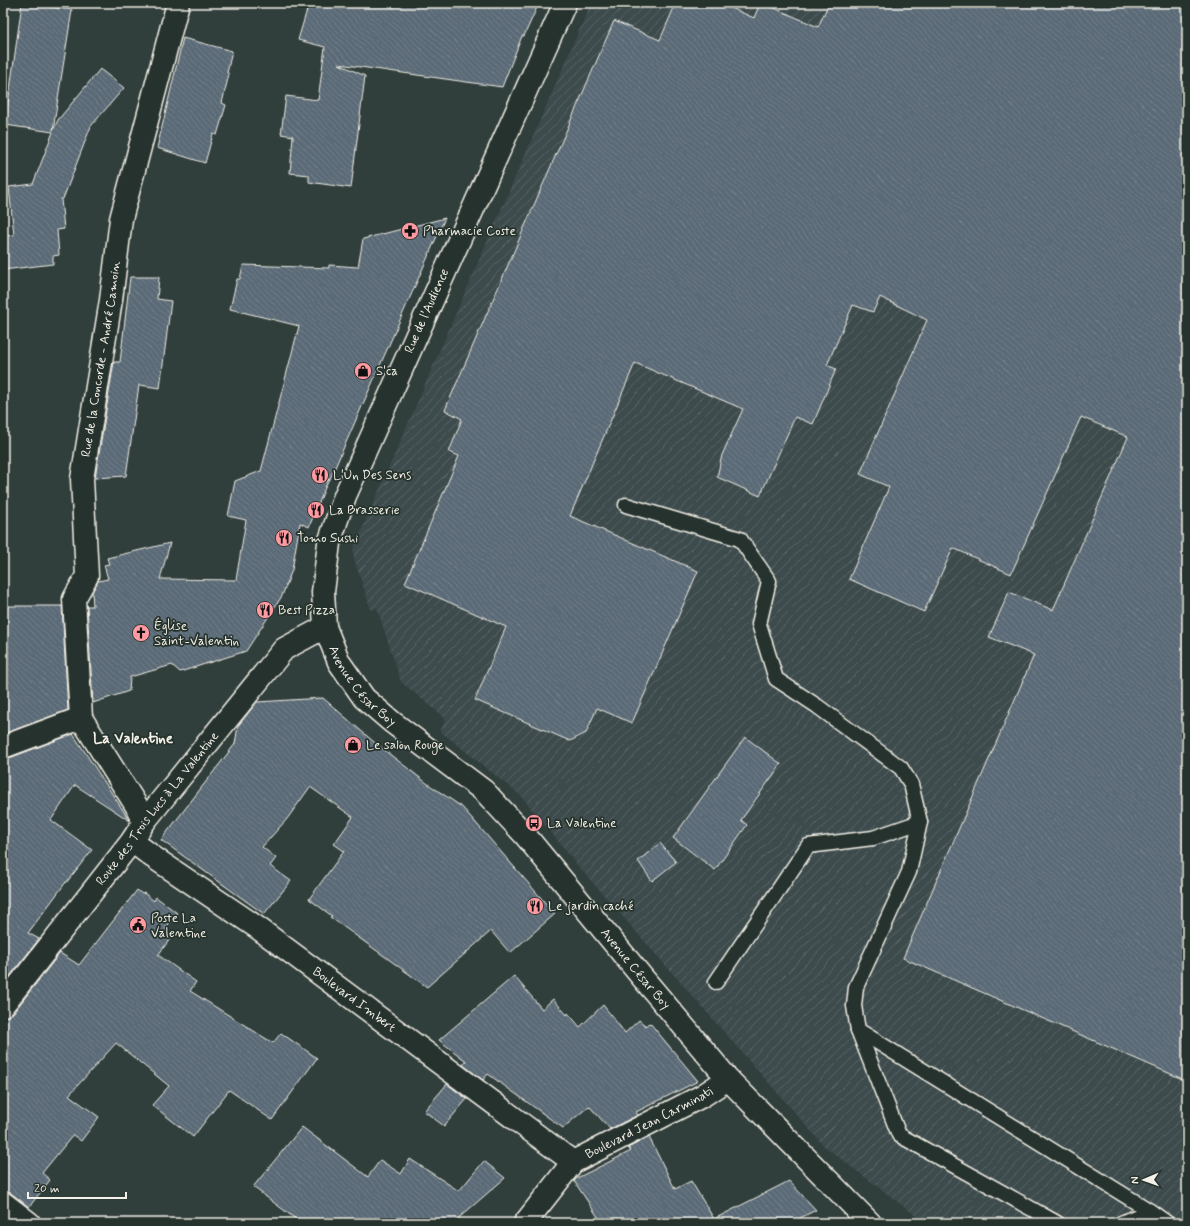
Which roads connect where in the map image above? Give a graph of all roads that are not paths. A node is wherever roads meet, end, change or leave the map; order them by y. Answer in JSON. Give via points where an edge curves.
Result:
{"nodes":[{"id":1,"x":178,"y":3,"type":"edge"},
{"id":2,"x":565,"y":3,"type":"edge"},
{"id":3,"x":626,"y":505,"type":"dead end"},
{"id":4,"x":325,"y":627,"type":"junction"},
{"id":5,"x":81,"y":718,"type":"junction"},
{"id":6,"x":3,"y":747,"type":"edge"},
{"id":7,"x":144,"y":822,"type":"junction"},
{"id":8,"x":920,"y":822,"type":"junction"},
{"id":9,"x":132,"y":841,"type":"junction"},
{"id":10,"x":716,"y":982,"type":"dead end"},
{"id":11,"x":3,"y":1005,"type":"edge"},
{"id":12,"x":858,"y":1030,"type":"junction"},
{"id":13,"x":728,"y":1079,"type":"junction"},
{"id":14,"x":573,"y":1162,"type":"junction"},
{"id":15,"x":3,"y":1203,"type":"edge"},
{"id":16,"x":1150,"y":1211,"type":"junction"},
{"id":17,"x":29,"y":1223,"type":"edge"},
{"id":18,"x":525,"y":1223,"type":"edge"},
{"id":19,"x":870,"y":1223,"type":"edge"},
{"id":20,"x":1057,"y":1223,"type":"edge"},
{"id":21,"x":1120,"y":1223,"type":"edge"},
{"id":22,"x":1167,"y":1223,"type":"edge"}],
"edges":[{"from":1,"to":5,"type":"street","name":"Rue de la Concorde - André Camoin","via":[[120,220],[111,300],[82,479],[87,576],[74,599]]},
{"from":2,"to":4,"type":"street","name":"Rue de l'Audience","via":[[345,496],[329,543],[323,592]]},
{"from":3,"to":8,"type":"lane","via":[[740,539],[769,581],[759,624],[776,679],[902,768],[911,784]]},
{"from":4,"to":7,"type":"street","name":"Route des Trois Lucs à La Valentine","via":[[284,649]]},
{"from":4,"to":13,"type":"street","name":"Avenue César Boy","via":[[339,662],[364,698],[484,791],[525,834]]},
{"from":5,"to":6,"type":"street"},
{"from":5,"to":7,"type":"street"},
{"from":7,"to":9,"type":"street","name":"Route des Trois Lucs à La Valentine"},
{"from":8,"to":10,"type":"lane","via":[[873,838],[808,846]]},
{"from":8,"to":12,"type":"lane","via":[[910,872],[856,987],[854,1006]]},
{"from":9,"to":11,"type":"street","name":"Route des Trois Lucs à La Valentine"},
{"from":9,"to":14,"type":"street","name":"Boulevard Imbert","via":[[258,928]]},
{"from":12,"to":16,"type":"lane"},
{"from":12,"to":20,"type":"lane","via":[[898,1135]]},
{"from":13,"to":14,"type":"street","name":"Boulevard Jean Carminati","via":[[702,1096]]},
{"from":13,"to":19,"type":"street","name":"Avenue César Boy"},
{"from":14,"to":18,"type":"street","name":"Boulevard Jean Carminati"},
{"from":15,"to":17,"type":"street"},
{"from":16,"to":21,"type":"lane"},
{"from":16,"to":22,"type":"lane"}]}
